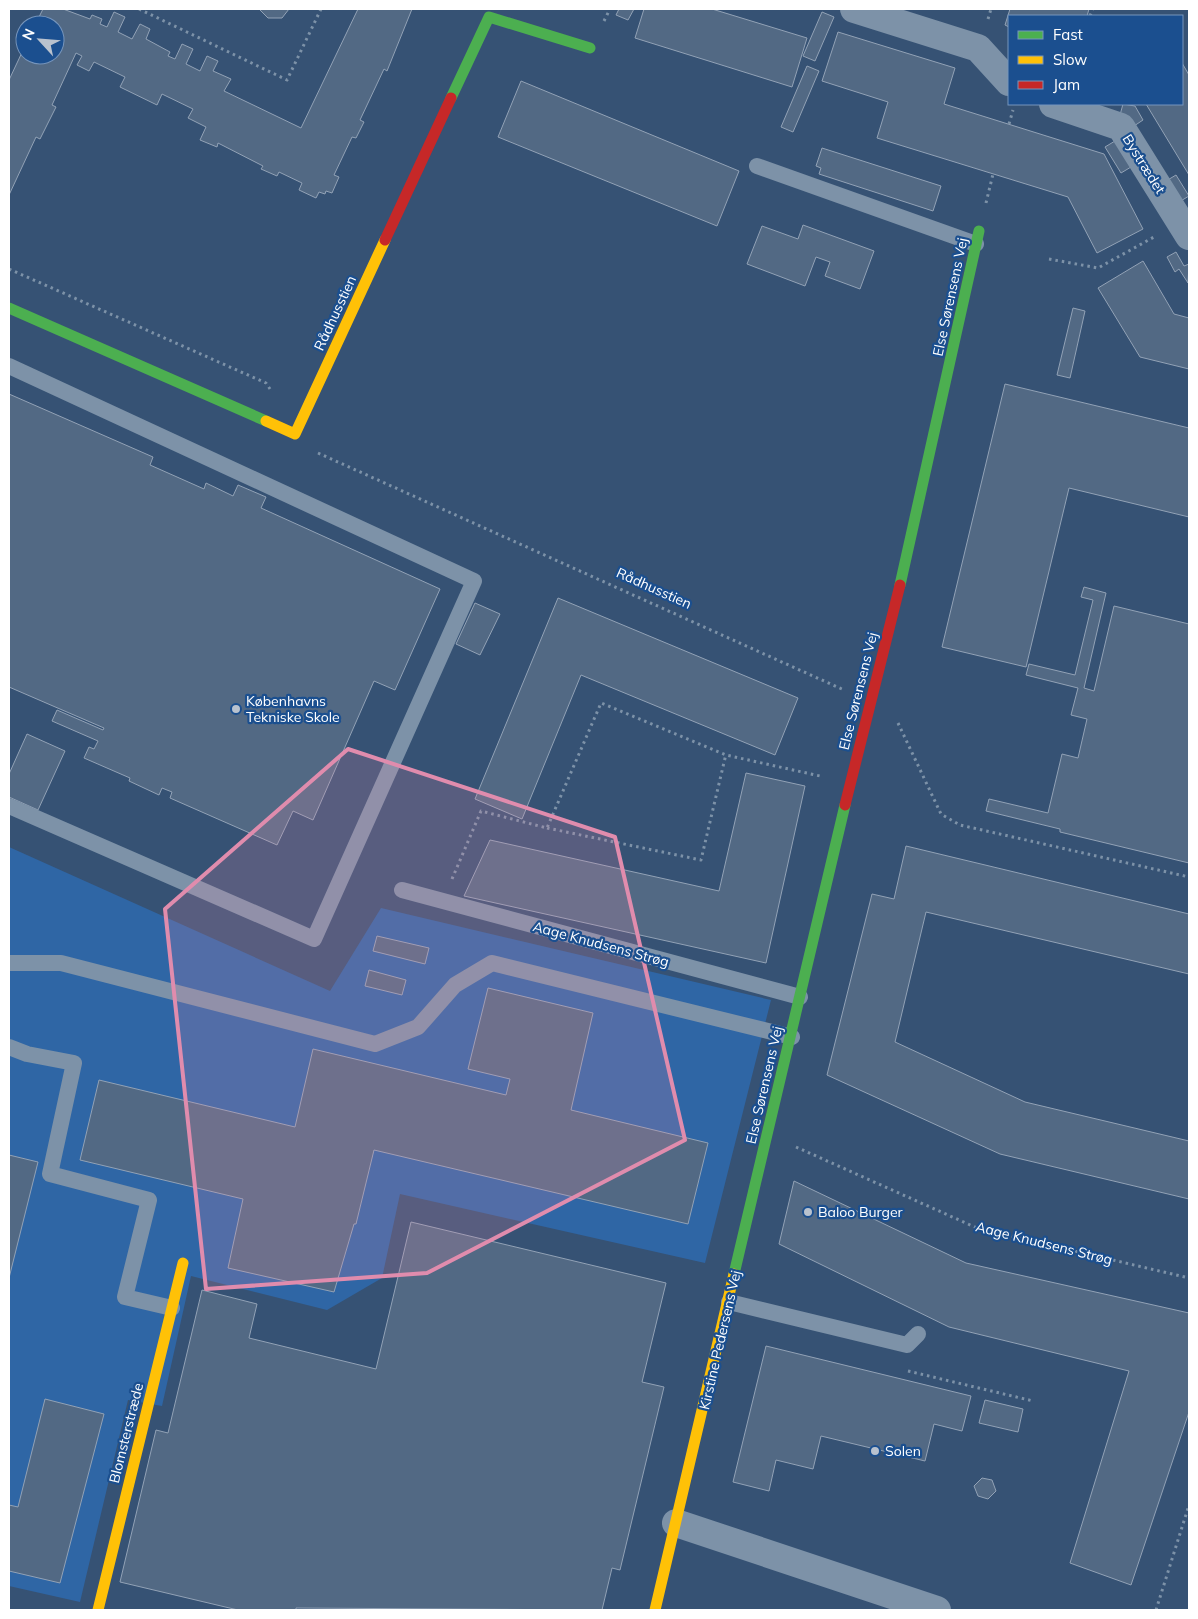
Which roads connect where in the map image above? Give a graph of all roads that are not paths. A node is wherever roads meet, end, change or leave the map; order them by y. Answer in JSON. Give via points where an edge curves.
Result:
{"nodes":[{"id":1,"x":854,"y":9,"type":"edge"},
{"id":2,"x":590,"y":48,"type":"dead end"},
{"id":3,"x":1008,"y":81,"type":"edge"},
{"id":4,"x":1056,"y":105,"type":"edge"},
{"id":5,"x":757,"y":166,"type":"dead end"},
{"id":6,"x":1185,"y":229,"type":"edge"},
{"id":7,"x":977,"y":237,"type":"joint"},
{"id":8,"x":9,"y":308,"type":"edge"},
{"id":9,"x":9,"y":366,"type":"edge"},
{"id":10,"x":9,"y":806,"type":"edge"},
{"id":11,"x":402,"y":890,"type":"dead end"},
{"id":12,"x":9,"y":963,"type":"edge"},
{"id":13,"x":800,"y":997,"type":"junction"},
{"id":14,"x":792,"y":1037,"type":"junction"},
{"id":15,"x":9,"y":1047,"type":"edge"},
{"id":16,"x":763,"y":1158,"type":"joint"},
{"id":17,"x":183,"y":1264,"type":"dead end"},
{"id":18,"x":729,"y":1302,"type":"junction"},
{"id":19,"x":172,"y":1308,"type":"junction"},
{"id":20,"x":918,"y":1334,"type":"dead end"},
{"id":21,"x":676,"y":1523,"type":"junction"},
{"id":22,"x":98,"y":1610,"type":"edge"},
{"id":23,"x":656,"y":1610,"type":"edge"},
{"id":24,"x":937,"y":1610,"type":"edge"}],
"edges":[{"from":1,"to":3,"type":"street","via":[[978,48]]},
{"from":2,"to":8,"type":"street","name":"Rådhusstien","via":[[489,17],[296,434]]},
{"from":4,"to":6,"type":"street","name":"Bystrædet","via":[[1121,127]]},
{"from":5,"to":7,"type":"lane"},
{"from":7,"to":13,"type":"street","name":"Else Sørensens Vej","via":[[958,337]]},
{"from":9,"to":10,"type":"lane","via":[[474,580],[314,939]]},
{"from":11,"to":13,"type":"lane","name":"Aage Knudsens Strøg"},
{"from":12,"to":14,"type":"lane","via":[[61,963],[375,1044],[418,1027],[455,985],[492,963]]},
{"from":13,"to":14,"type":"street","name":"Else Sørensens Vej"},
{"from":14,"to":16,"type":"street","name":"Else Sørensens Vej"},
{"from":15,"to":19,"type":"lane","via":[[74,1063],[50,1174],[149,1200],[125,1297]]},
{"from":16,"to":18,"type":"street","name":"Kirstine Pedersens Vej"},
{"from":17,"to":19,"type":"street","name":"Blomsterstræde"},
{"from":18,"to":20,"type":"lane","via":[[907,1345]]},
{"from":18,"to":21,"type":"street","name":"Kirstine Pedersens Vej"},
{"from":19,"to":22,"type":"street","name":"Blomsterstræde"},
{"from":21,"to":23,"type":"street","name":"Kirstine Pedersens Vej"},
{"from":21,"to":24,"type":"street"}]}
